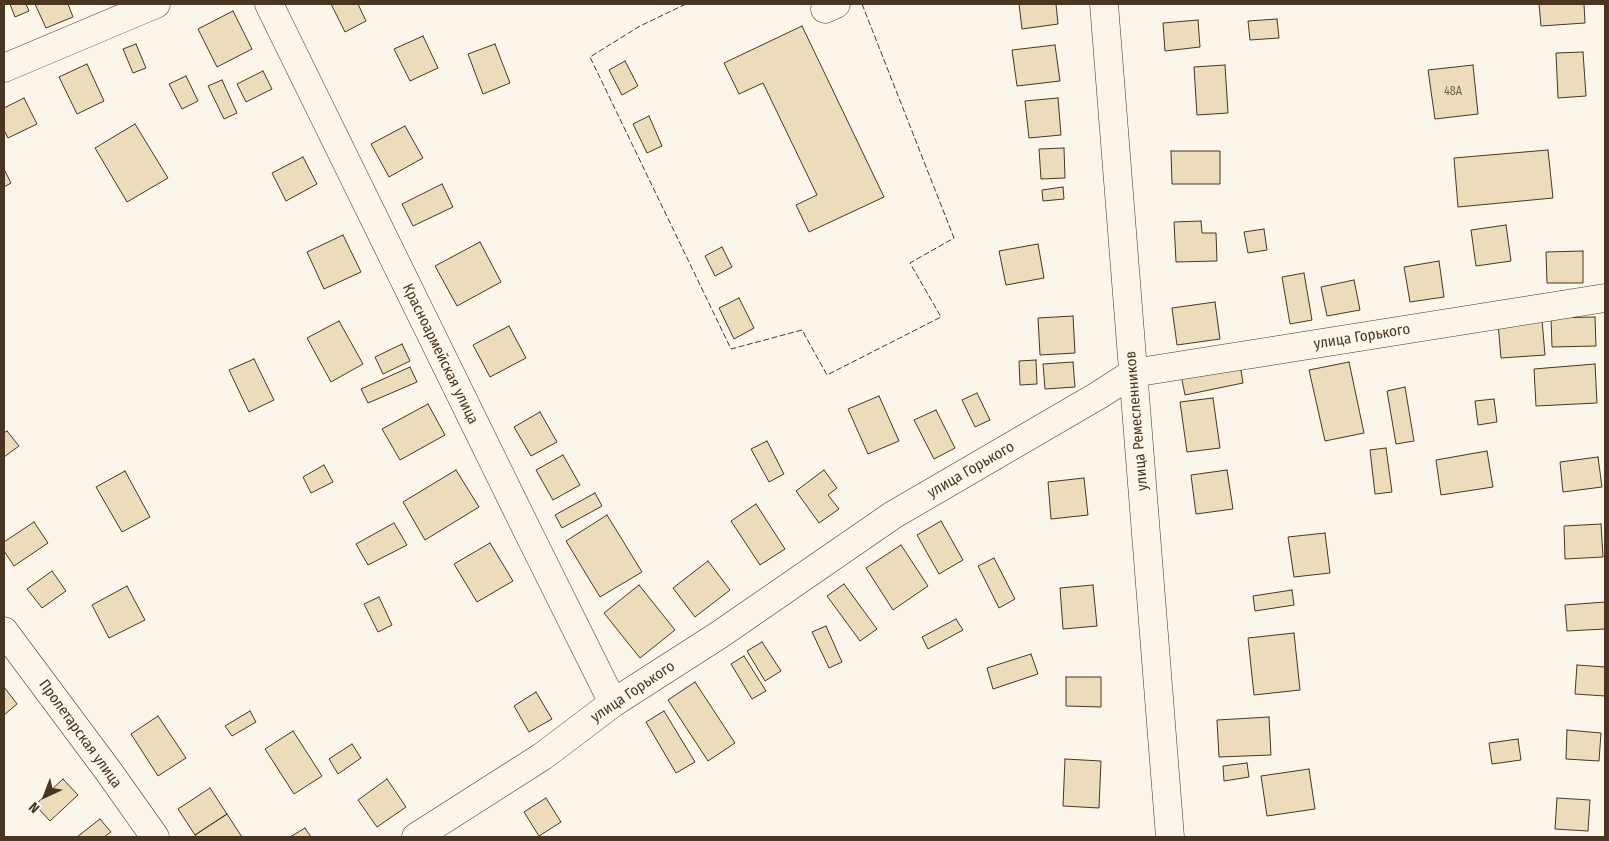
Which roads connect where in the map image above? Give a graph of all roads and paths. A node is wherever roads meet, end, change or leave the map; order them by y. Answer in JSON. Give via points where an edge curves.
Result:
{"nodes":[{"id":1,"x":156,"y":4,"type":"edge"},
{"id":2,"x":269,"y":4,"type":"edge"},
{"id":3,"x":1104,"y":4,"type":"edge"},
{"id":4,"x":4,"y":68,"type":"edge"},
{"id":5,"x":1605,"y":298,"type":"edge"},
{"id":6,"x":1133,"y":373,"type":"junction"},
{"id":7,"x":4,"y":631,"type":"edge"},
{"id":8,"x":613,"y":703,"type":"junction"},
{"id":9,"x":155,"y":837,"type":"edge"},
{"id":10,"x":416,"y":837,"type":"edge"},
{"id":11,"x":1170,"y":837,"type":"edge"}],
"edges":[{"from":1,"to":4,"type":"street"},
{"from":2,"to":8,"type":"street","name":"Красноармейская улица"},
{"from":3,"to":6,"type":"street","name":"улица Ремесленников"},
{"from":5,"to":6,"type":"street","name":"улица Горького"},
{"from":6,"to":8,"type":"street","name":"улица Горького","via":[[894,515]]},
{"from":6,"to":11,"type":"street","name":"улица Ремесленников"},
{"from":7,"to":9,"type":"street","name":"Пролетарская улица"},
{"from":8,"to":10,"type":"street","name":"улица Горького","via":[[543,756]]}]}
